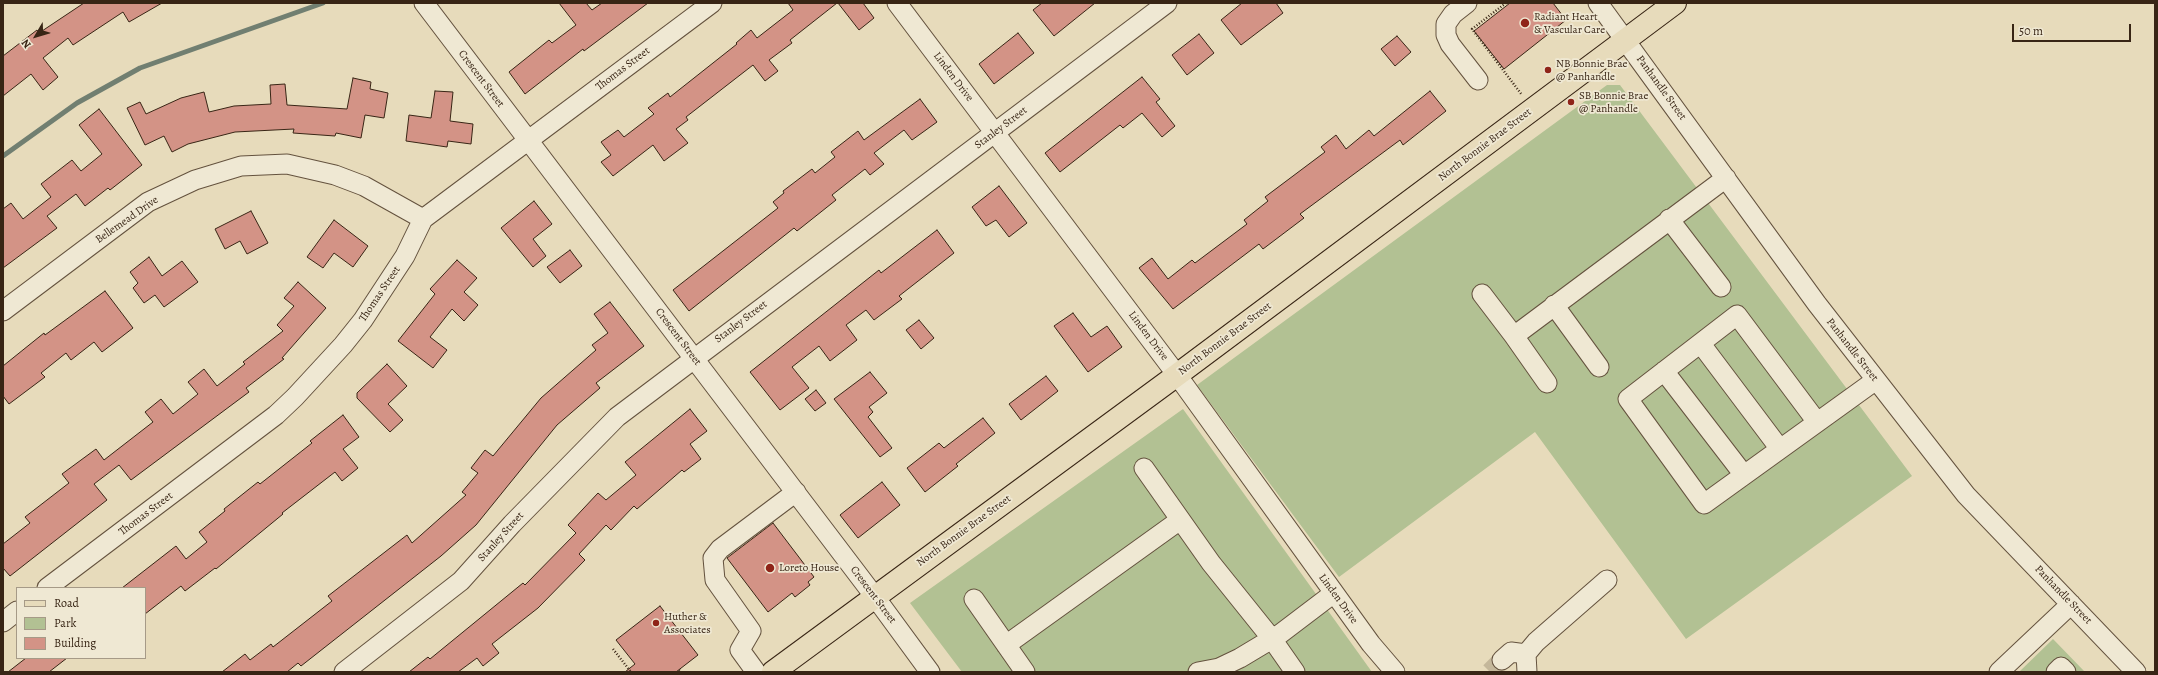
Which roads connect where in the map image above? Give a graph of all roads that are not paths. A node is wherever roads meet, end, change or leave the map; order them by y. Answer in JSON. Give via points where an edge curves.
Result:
{"nodes":[{"id":1,"x":424,"y":3,"type":"edge"},
{"id":2,"x":712,"y":3,"type":"edge"},
{"id":3,"x":897,"y":3,"type":"edge"},
{"id":4,"x":1166,"y":3,"type":"edge"},
{"id":5,"x":1467,"y":3,"type":"edge"},
{"id":6,"x":1598,"y":3,"type":"edge"},
{"id":7,"x":1675,"y":3,"type":"edge"},
{"id":8,"x":1626,"y":40,"type":"junction"},
{"id":9,"x":1478,"y":80,"type":"dead end"},
{"id":10,"x":994,"y":132,"type":"junction"},
{"id":11,"x":527,"y":141,"type":"junction"},
{"id":12,"x":1726,"y":178,"type":"junction"},
{"id":13,"x":424,"y":219,"type":"junction"},
{"id":14,"x":1669,"y":219,"type":"junction"},
{"id":15,"x":1720,"y":287,"type":"dead end"},
{"id":16,"x":1482,"y":294,"type":"dead end"},
{"id":17,"x":1554,"y":306,"type":"junction"},
{"id":18,"x":3,"y":311,"type":"edge"},
{"id":19,"x":1514,"y":336,"type":"junction"},
{"id":20,"x":1701,"y":344,"type":"junction"},
{"id":21,"x":694,"y":358,"type":"junction"},
{"id":22,"x":1599,"y":366,"type":"dead end"},
{"id":23,"x":1664,"y":371,"type":"junction"},
{"id":24,"x":1177,"y":375,"type":"junction"},
{"id":25,"x":1876,"y":380,"type":"junction"},
{"id":26,"x":1547,"y":383,"type":"dead end"},
{"id":27,"x":1816,"y":422,"type":"junction"},
{"id":28,"x":1780,"y":449,"type":"junction"},
{"id":29,"x":1144,"y":468,"type":"dead end"},
{"id":30,"x":1744,"y":475,"type":"junction"},
{"id":31,"x":796,"y":492,"type":"junction"},
{"id":32,"x":1180,"y":520,"type":"junction"},
{"id":33,"x":1607,"y":580,"type":"dead end"},
{"id":34,"x":48,"y":587,"type":"edge"},
{"id":35,"x":1334,"y":593,"type":"junction"},
{"id":36,"x":875,"y":597,"type":"junction"},
{"id":37,"x":974,"y":599,"type":"dead end"},
{"id":38,"x":2071,"y":604,"type":"junction"},
{"id":39,"x":16,"y":612,"type":"edge"},
{"id":40,"x":3,"y":622,"type":"edge"},
{"id":41,"x":1272,"y":639,"type":"junction"},
{"id":42,"x":1006,"y":645,"type":"junction"},
{"id":43,"x":1502,"y":660,"type":"tunnel mouth"},
{"id":44,"x":1526,"y":663,"type":"edge"},
{"id":45,"x":344,"y":672,"type":"edge"},
{"id":46,"x":756,"y":672,"type":"edge"},
{"id":47,"x":773,"y":672,"type":"edge"},
{"id":48,"x":930,"y":672,"type":"edge"},
{"id":49,"x":1026,"y":672,"type":"edge"},
{"id":50,"x":1198,"y":672,"type":"edge"},
{"id":51,"x":1295,"y":672,"type":"edge"},
{"id":52,"x":1395,"y":672,"type":"edge"},
{"id":53,"x":1999,"y":672,"type":"edge"},
{"id":54,"x":2056,"y":672,"type":"edge"},
{"id":55,"x":2066,"y":672,"type":"edge"},
{"id":56,"x":2136,"y":672,"type":"edge"}],
"edges":[{"from":1,"to":11,"type":"street","name":"Crescent Street"},
{"from":2,"to":11,"type":"street","name":"Thomas Street"},
{"from":3,"to":10,"type":"street","name":"Linden Drive"},
{"from":4,"to":10,"type":"street","name":"Stanley Street"},
{"from":5,"to":9,"type":"street","via":[[1453,14],[1446,24],[1446,35]]},
{"from":6,"to":8,"type":"street","name":"Panhandle Street"},
{"from":7,"to":8,"type":"main road","name":"North Bonnie Brae Street"},
{"from":8,"to":12,"type":"street","name":"Panhandle Street"},
{"from":8,"to":24,"type":"main road","name":"North Bonnie Brae Street"},
{"from":10,"to":21,"type":"street","name":"Stanley Street"},
{"from":10,"to":24,"type":"street","name":"Linden Drive"},
{"from":11,"to":13,"type":"street","name":"Thomas Street"},
{"from":11,"to":21,"type":"street","name":"Crescent Street"},
{"from":12,"to":14,"type":"street"},
{"from":12,"to":25,"type":"street","name":"Panhandle Street","via":[[1817,304]]},
{"from":13,"to":18,"type":"street","name":"Bellemead Drive","via":[[364,186],[335,175],[287,164],[241,166],[196,180],[148,202]]},
{"from":13,"to":34,"type":"street","name":"Thomas Street","via":[[405,256],[362,320],[343,345],[295,397],[276,415]]},
{"from":14,"to":15,"type":"street"},
{"from":14,"to":17,"type":"street"},
{"from":16,"to":19,"type":"street"},
{"from":17,"to":19,"type":"street"},
{"from":17,"to":22,"type":"street"},
{"from":19,"to":26,"type":"street"},
{"from":20,"to":23,"type":"street"},
{"from":20,"to":27,"type":"street","via":[[1737,315]]},
{"from":20,"to":28,"type":"street"},
{"from":21,"to":31,"type":"street","name":"Crescent Street"},
{"from":21,"to":45,"type":"street","name":"Stanley Street","via":[[617,417],[512,524],[461,581]]},
{"from":23,"to":30,"type":"street"},
{"from":23,"to":30,"type":"street","via":[[1628,399],[1704,504]]},
{"from":24,"to":35,"type":"street","name":"Linden Drive"},
{"from":24,"to":36,"type":"main road","name":"North Bonnie Brae Street"},
{"from":25,"to":27,"type":"street"},
{"from":25,"to":38,"type":"street","name":"Panhandle Street","via":[[1966,495]]},
{"from":27,"to":28,"type":"street"},
{"from":28,"to":30,"type":"street"},
{"from":29,"to":32,"type":"street"},
{"from":31,"to":36,"type":"street","name":"Crescent Street"},
{"from":31,"to":46,"type":"street","via":[[720,549],[713,558],[715,580],[751,631],[740,650]]},
{"from":32,"to":41,"type":"street"},
{"from":32,"to":42,"type":"street"},
{"from":33,"to":44,"type":"street","via":[[1536,642]]},
{"from":35,"to":41,"type":"street"},
{"from":35,"to":52,"type":"street","name":"Linden Drive"},
{"from":36,"to":47,"type":"main road","name":"North Bonnie Brae Street"},
{"from":36,"to":48,"type":"street","name":"Crescent Street"},
{"from":37,"to":42,"type":"street"},
{"from":38,"to":53,"type":"street"},
{"from":38,"to":56,"type":"street","name":"Panhandle Street"},
{"from":39,"to":40,"type":"street"},
{"from":41,"to":50,"type":"street","via":[[1219,668]]},
{"from":41,"to":51,"type":"street"},
{"from":42,"to":49,"type":"street"},
{"from":43,"to":44,"type":"street","via":[[1511,652]]},
{"from":54,"to":55,"type":"street","via":[[2061,667]]}]}
